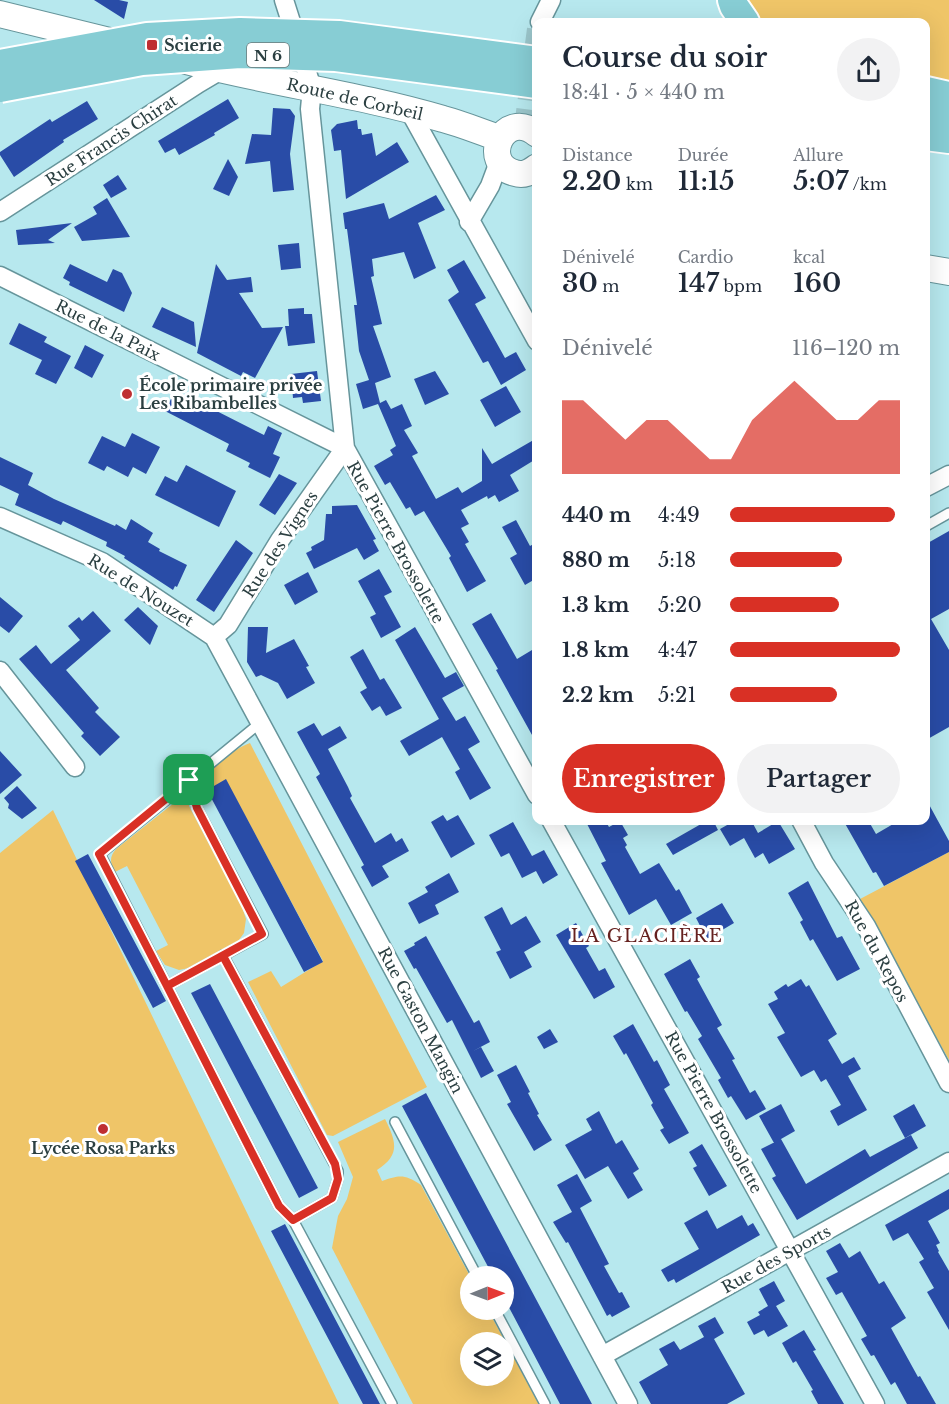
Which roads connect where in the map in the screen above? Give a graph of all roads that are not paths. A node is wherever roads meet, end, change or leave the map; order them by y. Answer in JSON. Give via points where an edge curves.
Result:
{"nodes":[{"id":1,"x":551,"y":0,"type":"edge"},
{"id":2,"x":732,"y":0,"type":"edge"},
{"id":3,"x":286,"y":8,"type":"edge"},
{"id":4,"x":0,"y":14,"type":"edge"},
{"id":5,"x":542,"y":18,"type":"edge"},
{"id":6,"x":742,"y":18,"type":"edge"},
{"id":7,"x":532,"y":60,"type":"edge"},
{"id":8,"x":0,"y":64,"type":"edge"},
{"id":9,"x":222,"y":70,"type":"junction"},
{"id":10,"x":532,"y":83,"type":"edge"},
{"id":11,"x":0,"y":88,"type":"edge"},
{"id":12,"x":312,"y":88,"type":"junction"},
{"id":13,"x":930,"y":92,"type":"edge"},
{"id":14,"x":949,"y":96,"type":"edge"},
{"id":15,"x":409,"y":110,"type":"junction"},
{"id":16,"x":930,"y":118,"type":"edge"},
{"id":17,"x":532,"y":130,"type":"edge"},
{"id":18,"x":944,"y":134,"type":"edge"},
{"id":19,"x":499,"y":150,"type":"junction"},
{"id":20,"x":532,"y":170,"type":"edge"},
{"id":21,"x":0,"y":212,"type":"edge"},
{"id":22,"x":469,"y":222,"type":"junction"},
{"id":23,"x":930,"y":255,"type":"edge"},
{"id":24,"x":949,"y":258,"type":"edge"},
{"id":25,"x":930,"y":269,"type":"edge"},
{"id":26,"x":949,"y":272,"type":"edge"},
{"id":27,"x":0,"y":276,"type":"edge"},
{"id":28,"x":532,"y":332,"type":"edge"},
{"id":29,"x":345,"y":448,"type":"junction"},
{"id":30,"x":949,"y":475,"type":"edge"},
{"id":31,"x":930,"y":486,"type":"edge"},
{"id":32,"x":949,"y":513,"type":"edge"},
{"id":33,"x":0,"y":517,"type":"edge"},
{"id":34,"x":930,"y":524,"type":"edge"},
{"id":35,"x":214,"y":637,"type":"junction"},
{"id":36,"x":0,"y":671,"type":"edge"},
{"id":37,"x":260,"y":723,"type":"junction"},
{"id":38,"x":75,"y":766,"type":"dead end"},
{"id":39,"x":189,"y":780,"type":"junction"},
{"id":40,"x":532,"y":786,"type":"edge"},
{"id":41,"x":554,"y":825,"type":"edge"},
{"id":42,"x":806,"y":825,"type":"edge"},
{"id":43,"x":223,"y":956,"type":"junction"},
{"id":44,"x":167,"y":986,"type":"junction"},
{"id":45,"x":949,"y":1083,"type":"edge"},
{"id":46,"x":394,"y":1122,"type":"dead end"},
{"id":47,"x":949,"y":1162,"type":"edge"},
{"id":48,"x":293,"y":1220,"type":"junction"},
{"id":49,"x":791,"y":1251,"type":"junction"},
{"id":50,"x":472,"y":1266,"type":"edge"},
{"id":51,"x":500,"y":1320,"type":"edge"},
{"id":52,"x":602,"y":1356,"type":"junction"},
{"id":53,"x":392,"y":1404,"type":"edge"},
{"id":54,"x":545,"y":1404,"type":"edge"},
{"id":55,"x":628,"y":1404,"type":"edge"},
{"id":56,"x":875,"y":1404,"type":"edge"}],
"edges":[{"from":1,"to":5,"type":"street"},
{"from":2,"to":6,"type":"main road"},
{"from":3,"to":9,"type":"street","name":"Rue Francis Chirat"},
{"from":3,"to":12,"type":"street","name":"Rue Pierre Brossolette"},
{"from":4,"to":9,"type":"main road","name":"Route de Corbeil"},
{"from":7,"to":8,"type":"main road","number":"N 6","bridge":true,"via":[[339,34],[240,32],[147,37]]},
{"from":9,"to":12,"type":"main road","name":"Route de Corbeil"},
{"from":9,"to":21,"type":"street","name":"Rue Francis Chirat"},
{"from":10,"to":11,"type":"main road","number":"N 6","bridge":true,"via":[[336,57],[240,54],[142,61]]},
{"from":12,"to":15,"type":"main road","name":"Route de Corbeil"},
{"from":12,"to":29,"type":"street","name":"Rue Pierre Brossolette","via":[[310,109]]},
{"from":13,"to":14,"type":"main road"},
{"from":15,"to":19,"type":"main road","name":"Route de Corbeil","via":[[442,118]]},
{"from":15,"to":22,"type":"street"},
{"from":16,"to":18,"type":"main road"},
{"from":17,"to":19,"type":"main road","via":[[517,127],[505,132]]},
{"from":19,"to":20,"type":"main road","name":"Route de Corbeil","via":[[504,168],[518,174]]},
{"from":19,"to":22,"type":"street","via":[[490,186]]},
{"from":22,"to":28,"type":"street"},
{"from":23,"to":24,"type":"main road"},
{"from":25,"to":26,"type":"main road"},
{"from":27,"to":29,"type":"street","name":"Rue de la Paix"},
{"from":29,"to":35,"type":"street","name":"Rue des Vignes","via":[[280,540],[228,625]]},
{"from":29,"to":40,"type":"street","name":"Rue Pierre Brossolette"},
{"from":30,"to":31,"type":"street"},
{"from":32,"to":34,"type":"lane"},
{"from":33,"to":35,"type":"street","name":"Rue de Nouzet","via":[[102,562]]},
{"from":35,"to":37,"type":"street","name":"Rue Gaston Mangin"},
{"from":36,"to":38,"type":"street"},
{"from":37,"to":39,"type":"lane"},
{"from":37,"to":52,"type":"street","name":"Rue Gaston Mangin"},
{"from":39,"to":43,"type":"lane","via":[[197,808],[262,934]]},
{"from":39,"to":44,"type":"lane","via":[[99,854]]},
{"from":41,"to":49,"type":"street","name":"Rue Pierre Brossolette"},
{"from":42,"to":45,"type":"street","name":"Rue du Repos","via":[[824,863],[866,926]]},
{"from":43,"to":44,"type":"lane"},
{"from":43,"to":48,"type":"lane","via":[[338,1171],[332,1198]]},
{"from":44,"to":48,"type":"lane","via":[[279,1206]]},
{"from":46,"to":50,"type":"lane"},
{"from":47,"to":49,"type":"street","name":"Rue des Sports"},
{"from":48,"to":53,"type":"lane"},
{"from":49,"to":52,"type":"street","name":"Rue des Sports"},
{"from":49,"to":56,"type":"street","name":"Rue Pierre Brossolette"},
{"from":51,"to":54,"type":"lane"},
{"from":52,"to":55,"type":"street","name":"Rue Gaston Mangin"}]}
